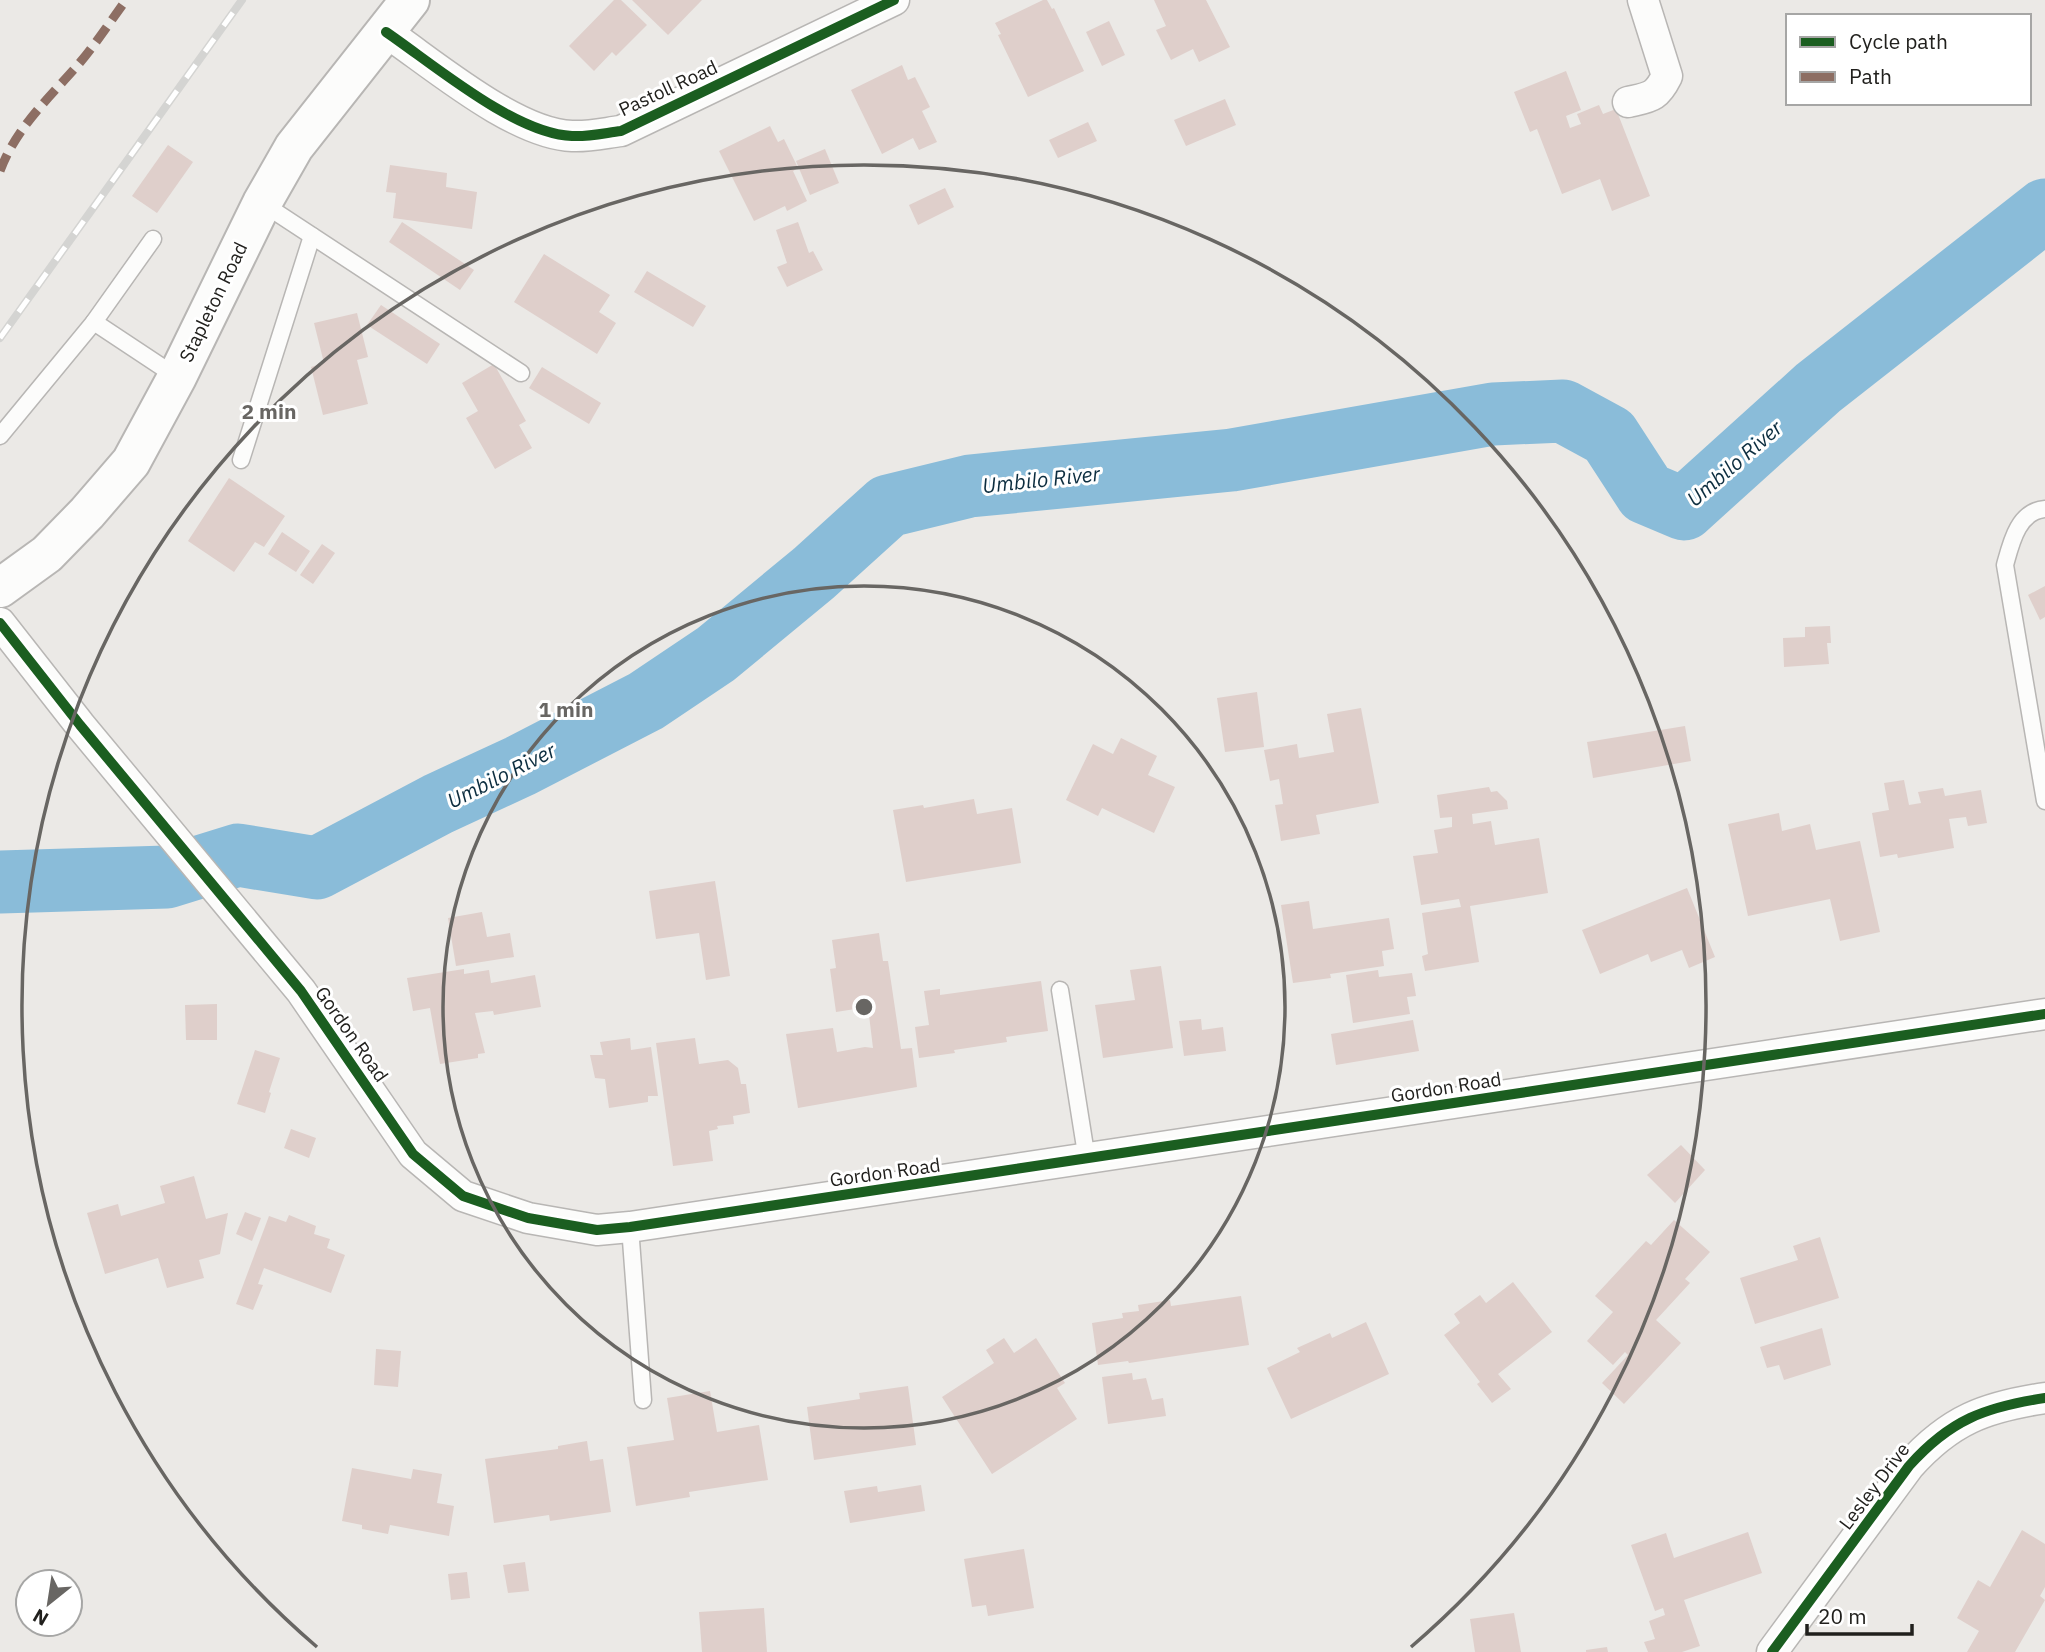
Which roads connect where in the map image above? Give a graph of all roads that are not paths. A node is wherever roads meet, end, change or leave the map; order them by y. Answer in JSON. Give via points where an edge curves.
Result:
{"nodes":[{"id":1,"x":410,"y":0,"type":"edge"},
{"id":2,"x":894,"y":0,"type":"edge"},
{"id":3,"x":1643,"y":0,"type":"edge"},
{"id":4,"x":386,"y":32,"type":"junction"},
{"id":5,"x":1628,"y":102,"type":"dead end"},
{"id":6,"x":262,"y":203,"type":"junction"},
{"id":7,"x":312,"y":236,"type":"junction"},
{"id":8,"x":153,"y":239,"type":"dead end"},
{"id":9,"x":94,"y":322,"type":"junction"},
{"id":10,"x":521,"y":373,"type":"dead end"},
{"id":11,"x":177,"y":377,"type":"junction"},
{"id":12,"x":0,"y":436,"type":"edge"},
{"id":13,"x":241,"y":460,"type":"dead end"},
{"id":14,"x":2045,"y":509,"type":"edge"},
{"id":15,"x":0,"y":589,"type":"edge"},
{"id":16,"x":0,"y":623,"type":"edge"},
{"id":17,"x":2045,"y":801,"type":"edge"},
{"id":18,"x":1060,"y":990,"type":"dead end"},
{"id":19,"x":2045,"y":1014,"type":"edge"},
{"id":20,"x":1087,"y":1160,"type":"junction"},
{"id":21,"x":630,"y":1227,"type":"junction"},
{"id":22,"x":2045,"y":1398,"type":"edge"},
{"id":23,"x":643,"y":1400,"type":"dead end"},
{"id":24,"x":1772,"y":1652,"type":"edge"}],
"edges":[{"from":1,"to":4,"type":"main road","name":"Stapleton Road"},
{"from":2,"to":4,"type":"street","name":"Pastoll Road","via":[[621,131],[572,136],[532,127],[493,106]]},
{"from":3,"to":5,"type":"street","via":[[1667,76],[1652,97]]},
{"from":4,"to":6,"type":"main road","name":"Stapleton Road","via":[[294,147]]},
{"from":6,"to":7,"type":"lane"},
{"from":6,"to":11,"type":"main road","name":"Stapleton Road"},
{"from":7,"to":10,"type":"lane"},
{"from":7,"to":13,"type":"lane"},
{"from":8,"to":9,"type":"lane"},
{"from":9,"to":11,"type":"lane"},
{"from":9,"to":12,"type":"lane"},
{"from":11,"to":15,"type":"main road","name":"Stapleton Road","via":[[131,462],[47,554]]},
{"from":14,"to":17,"type":"lane","via":[[2024,519],[2005,565]]},
{"from":16,"to":21,"type":"street","name":"Gordon Road","via":[[301,991],[413,1154],[463,1196],[528,1218],[597,1230]]},
{"from":18,"to":20,"type":"lane"},
{"from":19,"to":20,"type":"street","name":"Gordon Road"},
{"from":20,"to":21,"type":"street","name":"Gordon Road"},
{"from":21,"to":23,"type":"lane"},
{"from":22,"to":24,"type":"street","name":"Lesley Drive","via":[[2004,1404],[1972,1416],[1930,1443]]}]}
